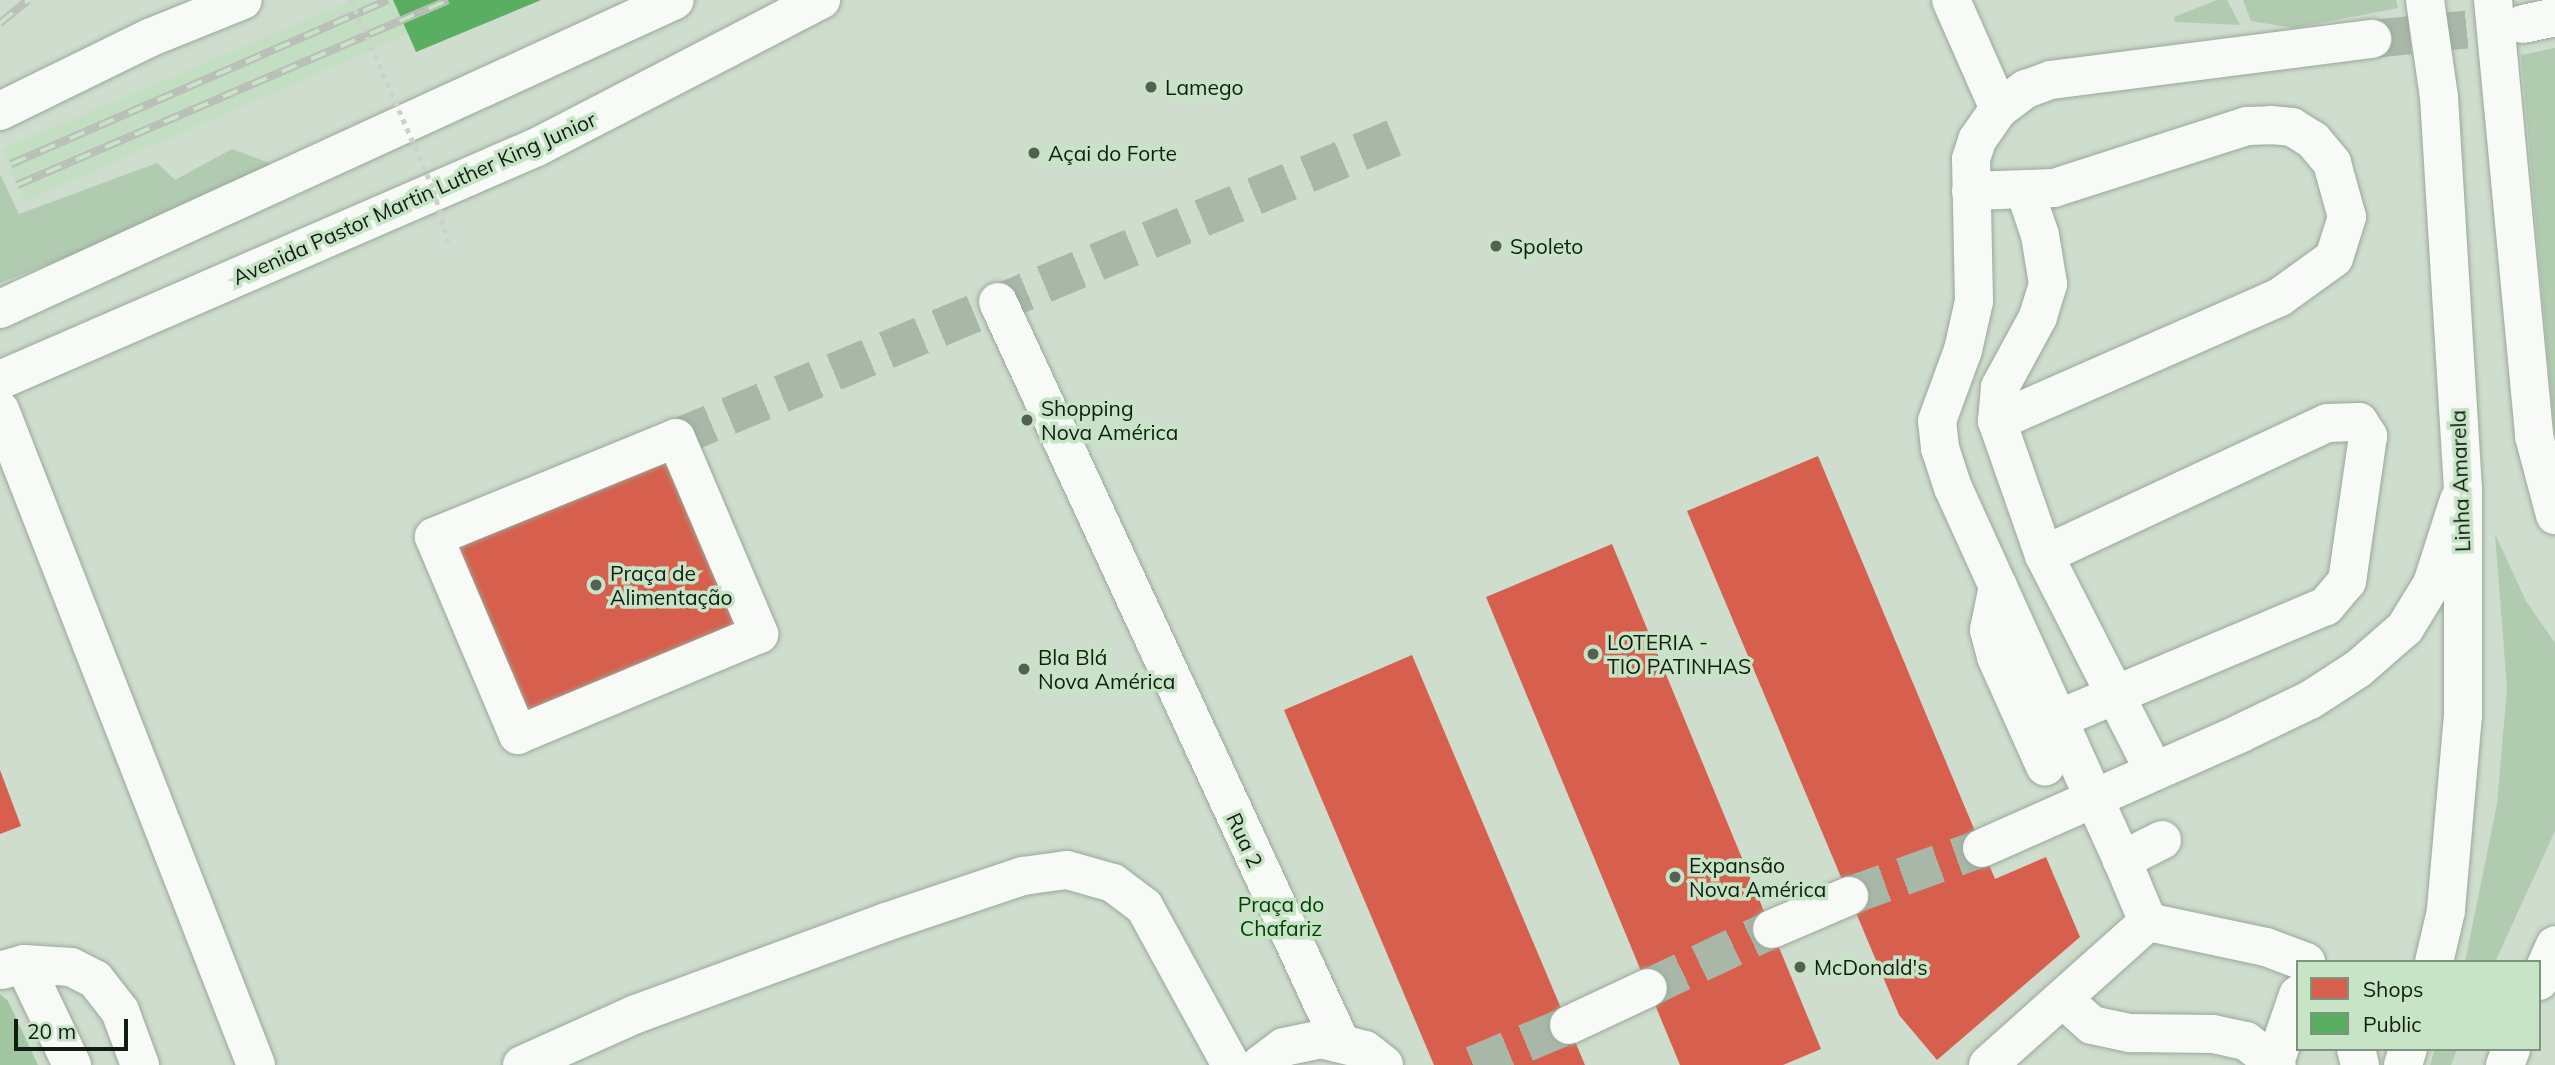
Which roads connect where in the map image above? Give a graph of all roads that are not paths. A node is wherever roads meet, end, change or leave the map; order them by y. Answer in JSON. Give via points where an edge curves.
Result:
{"nodes":[{"id":1,"x":243,"y":0,"type":"edge"},
{"id":2,"x":675,"y":0,"type":"edge"},
{"id":3,"x":821,"y":0,"type":"edge"},
{"id":4,"x":1951,"y":0,"type":"edge"},
{"id":5,"x":2425,"y":0,"type":"edge"},
{"id":6,"x":2493,"y":0,"type":"edge"},
{"id":7,"x":2372,"y":39,"type":"tunnel mouth"},
{"id":8,"x":1999,"y":109,"type":"junction"},
{"id":9,"x":0,"y":111,"type":"edge"},
{"id":10,"x":1971,"y":191,"type":"junction"},
{"id":11,"x":2025,"y":191,"type":"junction"},
{"id":12,"x":998,"y":302,"type":"dead end"},
{"id":13,"x":0,"y":309,"type":"edge"},
{"id":14,"x":0,"y":380,"type":"edge"},
{"id":15,"x":0,"y":410,"type":"edge"},
{"id":16,"x":1997,"y":421,"type":"junction"},
{"id":17,"x":2463,"y":488,"type":"junction"},
{"id":18,"x":2555,"y":515,"type":"edge"},
{"id":19,"x":2044,"y":555,"type":"junction"},
{"id":20,"x":1998,"y":586,"type":"junction"},
{"id":21,"x":759,"y":634,"type":"joint"},
{"id":22,"x":2117,"y":694,"type":"junction"},
{"id":23,"x":2059,"y":719,"type":"junction"},
{"id":24,"x":2045,"y":766,"type":"dead end"},
{"id":25,"x":2153,"y":769,"type":"junction"},
{"id":26,"x":2093,"y":796,"type":"junction"},
{"id":27,"x":2162,"y":840,"type":"dead end"},
{"id":28,"x":1982,"y":848,"type":"tunnel mouth"},
{"id":29,"x":2122,"y":860,"type":"junction"},
{"id":30,"x":1849,"y":896,"type":"tunnel mouth"},
{"id":31,"x":2148,"y":922,"type":"junction"},
{"id":32,"x":1772,"y":929,"type":"tunnel mouth"},
{"id":33,"x":2555,"y":945,"type":"edge"},
{"id":34,"x":2300,"y":960,"type":"edge"},
{"id":35,"x":2434,"y":960,"type":"edge"},
{"id":36,"x":12,"y":967,"type":"edge"},
{"id":37,"x":2541,"y":976,"type":"edge"},
{"id":38,"x":1648,"y":988,"type":"tunnel mouth"},
{"id":39,"x":2063,"y":999,"type":"junction"},
{"id":40,"x":2296,"y":1001,"type":"edge"},
{"id":41,"x":1569,"y":1026,"type":"tunnel mouth"},
{"id":42,"x":1340,"y":1041,"type":"junction"},
{"id":43,"x":2276,"y":1063,"type":"edge"},
{"id":44,"x":72,"y":1065,"type":"edge"},
{"id":45,"x":140,"y":1065,"type":"edge"},
{"id":46,"x":256,"y":1065,"type":"edge"},
{"id":47,"x":522,"y":1065,"type":"edge"},
{"id":48,"x":1231,"y":1065,"type":"edge"},
{"id":49,"x":1260,"y":1065,"type":"edge"},
{"id":50,"x":1384,"y":1065,"type":"edge"},
{"id":51,"x":1988,"y":1065,"type":"edge"}],
"edges":[{"from":1,"to":9,"type":"main road","via":[[149,38]]},
{"from":2,"to":13,"type":"main road"},
{"from":3,"to":14,"type":"main road","name":"Avenida Pastor Martin Luther King Junior","via":[[537,147]]},
{"from":4,"to":8,"type":"main road"},
{"from":5,"to":17,"type":"main road","name":"Linha Amarela","via":[[2439,97]]},
{"from":6,"to":18,"type":"main road","via":[[2534,436]]},
{"from":7,"to":8,"type":"main road","via":[[2051,80],[2026,89]]},
{"from":8,"to":10,"type":"main road","via":[[1977,140]]},
{"from":10,"to":11,"type":"main road"},
{"from":10,"to":20,"type":"main road","via":[[1974,301],[1963,350],[1937,421],[1953,488]]},
{"from":11,"to":16,"type":"main road","via":[[2040,235],[2048,284],[2038,317],[2000,387]]},
{"from":11,"to":16,"type":"main road","via":[[2096,178],[2247,126],[2272,125],[2292,127],[2313,140],[2332,163],[2347,217],[2334,258],[2280,297]]},
{"from":12,"to":42,"type":"main road","name":"Rua 2"},
{"from":15,"to":46,"type":"main road"},
{"from":16,"to":19,"type":"main road"},
{"from":17,"to":25,"type":"main road","via":[[2432,584],[2405,628],[2358,669],[2309,700]]},
{"from":17,"to":35,"type":"main road","name":"Linha Amarela","via":[[2463,715],[2446,911]]},
{"from":19,"to":22,"type":"main road"},
{"from":19,"to":22,"type":"main road","via":[[2327,423],[2359,422],[2368,436],[2347,581],[2326,606]]},
{"from":20,"to":23,"type":"main road"},
{"from":20,"to":24,"type":"main road","via":[[1989,631]]},
{"from":21,"to":21,"type":"main road","via":[[518,735],[434,537],[676,438]]},
{"from":22,"to":23,"type":"main road"},
{"from":22,"to":25,"type":"main road"},
{"from":23,"to":26,"type":"main road"},
{"from":25,"to":26,"type":"main road"},
{"from":26,"to":28,"type":"main road"},
{"from":26,"to":29,"type":"main road"},
{"from":27,"to":29,"type":"main road"},
{"from":29,"to":31,"type":"main road"},
{"from":30,"to":32,"type":"main road"},
{"from":31,"to":34,"type":"main road","via":[[2256,944]]},
{"from":31,"to":39,"type":"main road"},
{"from":33,"to":37,"type":"main road"},
{"from":36,"to":44,"type":"main road"},
{"from":36,"to":45,"type":"main road","via":[[71,967],[95,979],[120,1011]]},
{"from":38,"to":41,"type":"main road"},
{"from":39,"to":43,"type":"main road","via":[[2092,1025],[2131,1033],[2213,1034],[2246,1041]]},
{"from":39,"to":51,"type":"main road"},
{"from":40,"to":43,"type":"main road"},
{"from":42,"to":49,"type":"main road","via":[[1303,1041],[1284,1047]]},
{"from":42,"to":50,"type":"main road","via":[[1364,1050]]},
{"from":47,"to":48,"type":"main road","via":[[636,1014],[886,922],[1023,876],[1067,870],[1113,883],[1143,906]]}]}
